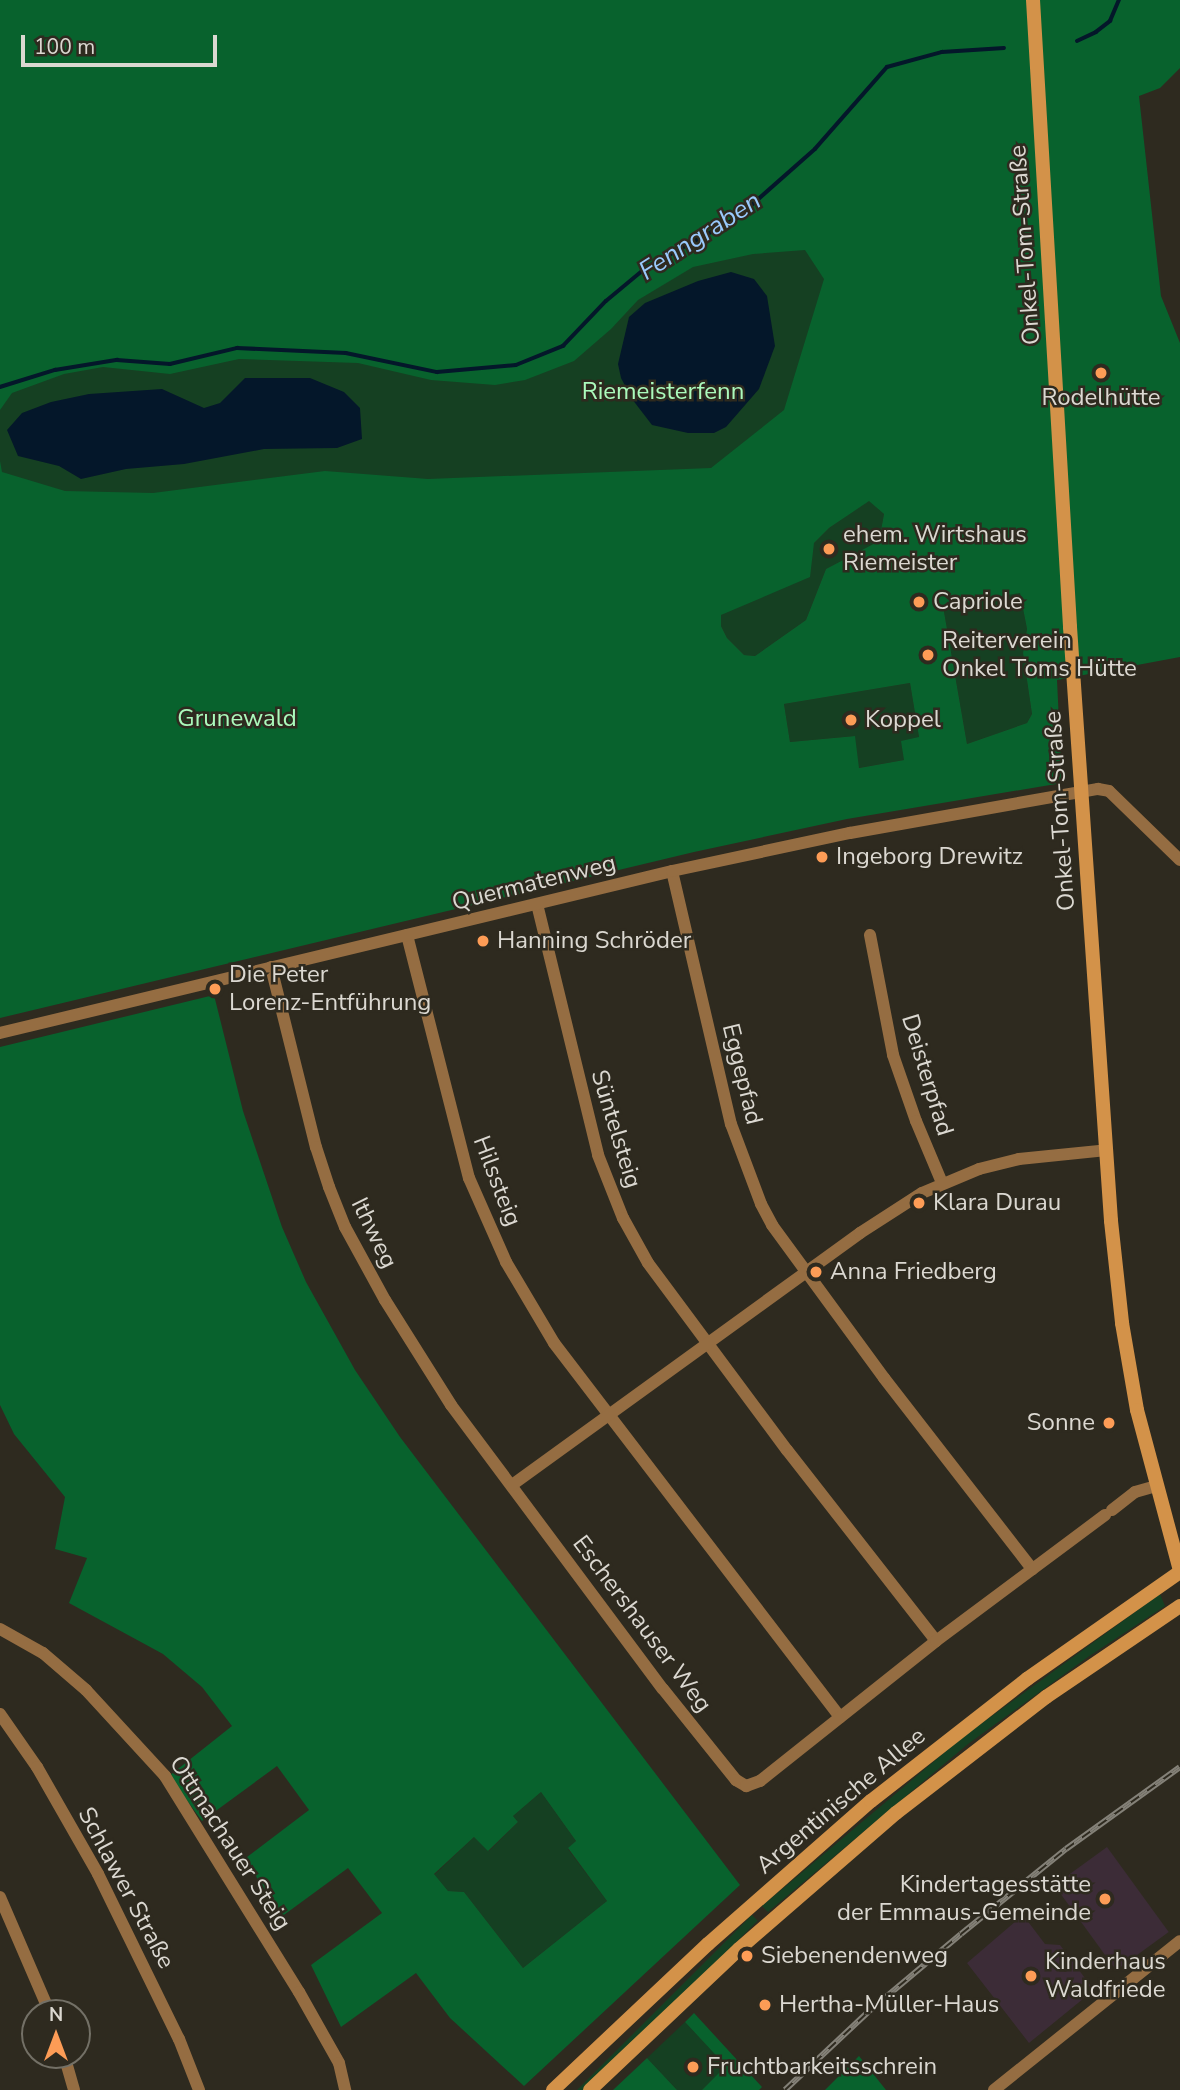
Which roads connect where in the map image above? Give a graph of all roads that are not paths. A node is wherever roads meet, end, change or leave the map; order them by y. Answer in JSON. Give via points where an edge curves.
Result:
{"nodes":[{"id":1,"x":1033,"y":0,"type":"edge"},
{"id":2,"x":1081,"y":793,"type":"junction"},
{"id":3,"x":1180,"y":860,"type":"edge"},
{"id":4,"x":672,"y":871,"type":"junction"},
{"id":5,"x":537,"y":904,"type":"junction"},
{"id":6,"x":407,"y":935,"type":"junction"},
{"id":7,"x":870,"y":935,"type":"dead end"},
{"id":8,"x":271,"y":967,"type":"junction"},
{"id":9,"x":0,"y":1033,"type":"edge"},
{"id":10,"x":1107,"y":1150,"type":"junction"},
{"id":11,"x":942,"y":1183,"type":"junction"},
{"id":12,"x":807,"y":1272,"type":"junction"},
{"id":13,"x":708,"y":1343,"type":"junction"},
{"id":14,"x":609,"y":1414,"type":"junction"},
{"id":15,"x":512,"y":1485,"type":"junction"},
{"id":16,"x":1156,"y":1486,"type":"junction"},
{"id":17,"x":1032,"y":1569,"type":"junction"},
{"id":18,"x":1180,"y":1571,"type":"edge"},
{"id":19,"x":1180,"y":1606,"type":"edge"},
{"id":20,"x":0,"y":1629,"type":"edge"},
{"id":21,"x":936,"y":1641,"type":"junction"},
{"id":22,"x":0,"y":1714,"type":"edge"},
{"id":23,"x":840,"y":1717,"type":"junction"},
{"id":24,"x":0,"y":1897,"type":"edge"},
{"id":25,"x":1180,"y":1941,"type":"edge"},
{"id":26,"x":44,"y":1999,"type":"edge"},
{"id":27,"x":68,"y":2069,"type":"edge"},
{"id":28,"x":74,"y":2090,"type":"edge"},
{"id":29,"x":199,"y":2090,"type":"edge"},
{"id":30,"x":345,"y":2090,"type":"edge"},
{"id":31,"x":552,"y":2090,"type":"edge"},
{"id":32,"x":590,"y":2090,"type":"edge"},
{"id":33,"x":994,"y":2090,"type":"edge"}],
"edges":[{"from":1,"to":2,"type":"main road","name":"Onkel-Tom-Straße"},
{"from":2,"to":3,"type":"street","name":"Quermatenweg","via":[[1110,791]]},
{"from":2,"to":4,"type":"street","name":"Quermatenweg","via":[[850,833]]},
{"from":2,"to":10,"type":"main road","name":"Onkel-Tom-Straße"},
{"from":4,"to":5,"type":"street","name":"Quermatenweg"},
{"from":4,"to":12,"type":"street","name":"Eggepfad","via":[[731,1124],[761,1204]]},
{"from":5,"to":6,"type":"street","name":"Quermatenweg"},
{"from":5,"to":13,"type":"street","name":"Süntelsteig","via":[[582,1095],[610,1186],[648,1263]]},
{"from":6,"to":8,"type":"street","name":"Quermatenweg"},
{"from":6,"to":14,"type":"street","name":"Hilssteig","via":[[469,1178],[530,1304]]},
{"from":7,"to":11,"type":"street","name":"Deisterpfad","via":[[893,1055]]},
{"from":8,"to":9,"type":"street","name":"Quermatenweg"},
{"from":8,"to":15,"type":"street","name":"Ithweg","via":[[316,1147],[345,1227],[426,1370]]},
{"from":10,"to":11,"type":"street","via":[[1019,1159]]},
{"from":10,"to":16,"type":"main road","name":"Onkel-Tom-Straße","via":[[1122,1323]]},
{"from":11,"to":12,"type":"street","via":[[899,1207]]},
{"from":12,"to":13,"type":"street"},
{"from":12,"to":17,"type":"street"},
{"from":13,"to":14,"type":"street"},
{"from":13,"to":21,"type":"street"},
{"from":14,"to":15,"type":"street"},
{"from":14,"to":23,"type":"street"},
{"from":15,"to":23,"type":"street","name":"Eschershauser Weg","via":[[736,1780],[746,1786],[760,1781]]},
{"from":16,"to":17,"type":"street","name":"Eschershauser Weg","via":[[1135,1492]]},
{"from":16,"to":18,"type":"main road","name":"Onkel-Tom-Straße"},
{"from":17,"to":21,"type":"street","name":"Eschershauser Weg"},
{"from":18,"to":31,"type":"main road","name":"Argentinische Allee","via":[[1027,1679],[880,1794],[708,1944]]},
{"from":19,"to":32,"type":"main road","name":"Argentinische Allee","via":[[1045,1697],[896,1813],[739,1949]]},
{"from":20,"to":30,"type":"street","name":"Ottmachauer Steig","via":[[43,1653],[86,1690],[165,1776],[305,2002],[339,2063]]},
{"from":21,"to":23,"type":"street","name":"Eschershauser Weg"},
{"from":22,"to":29,"type":"street","name":"Schlawer Straße","via":[[37,1767],[98,1874]]},
{"from":24,"to":26,"type":"street"},
{"from":25,"to":33,"type":"street"},
{"from":27,"to":28,"type":"street"}]}
